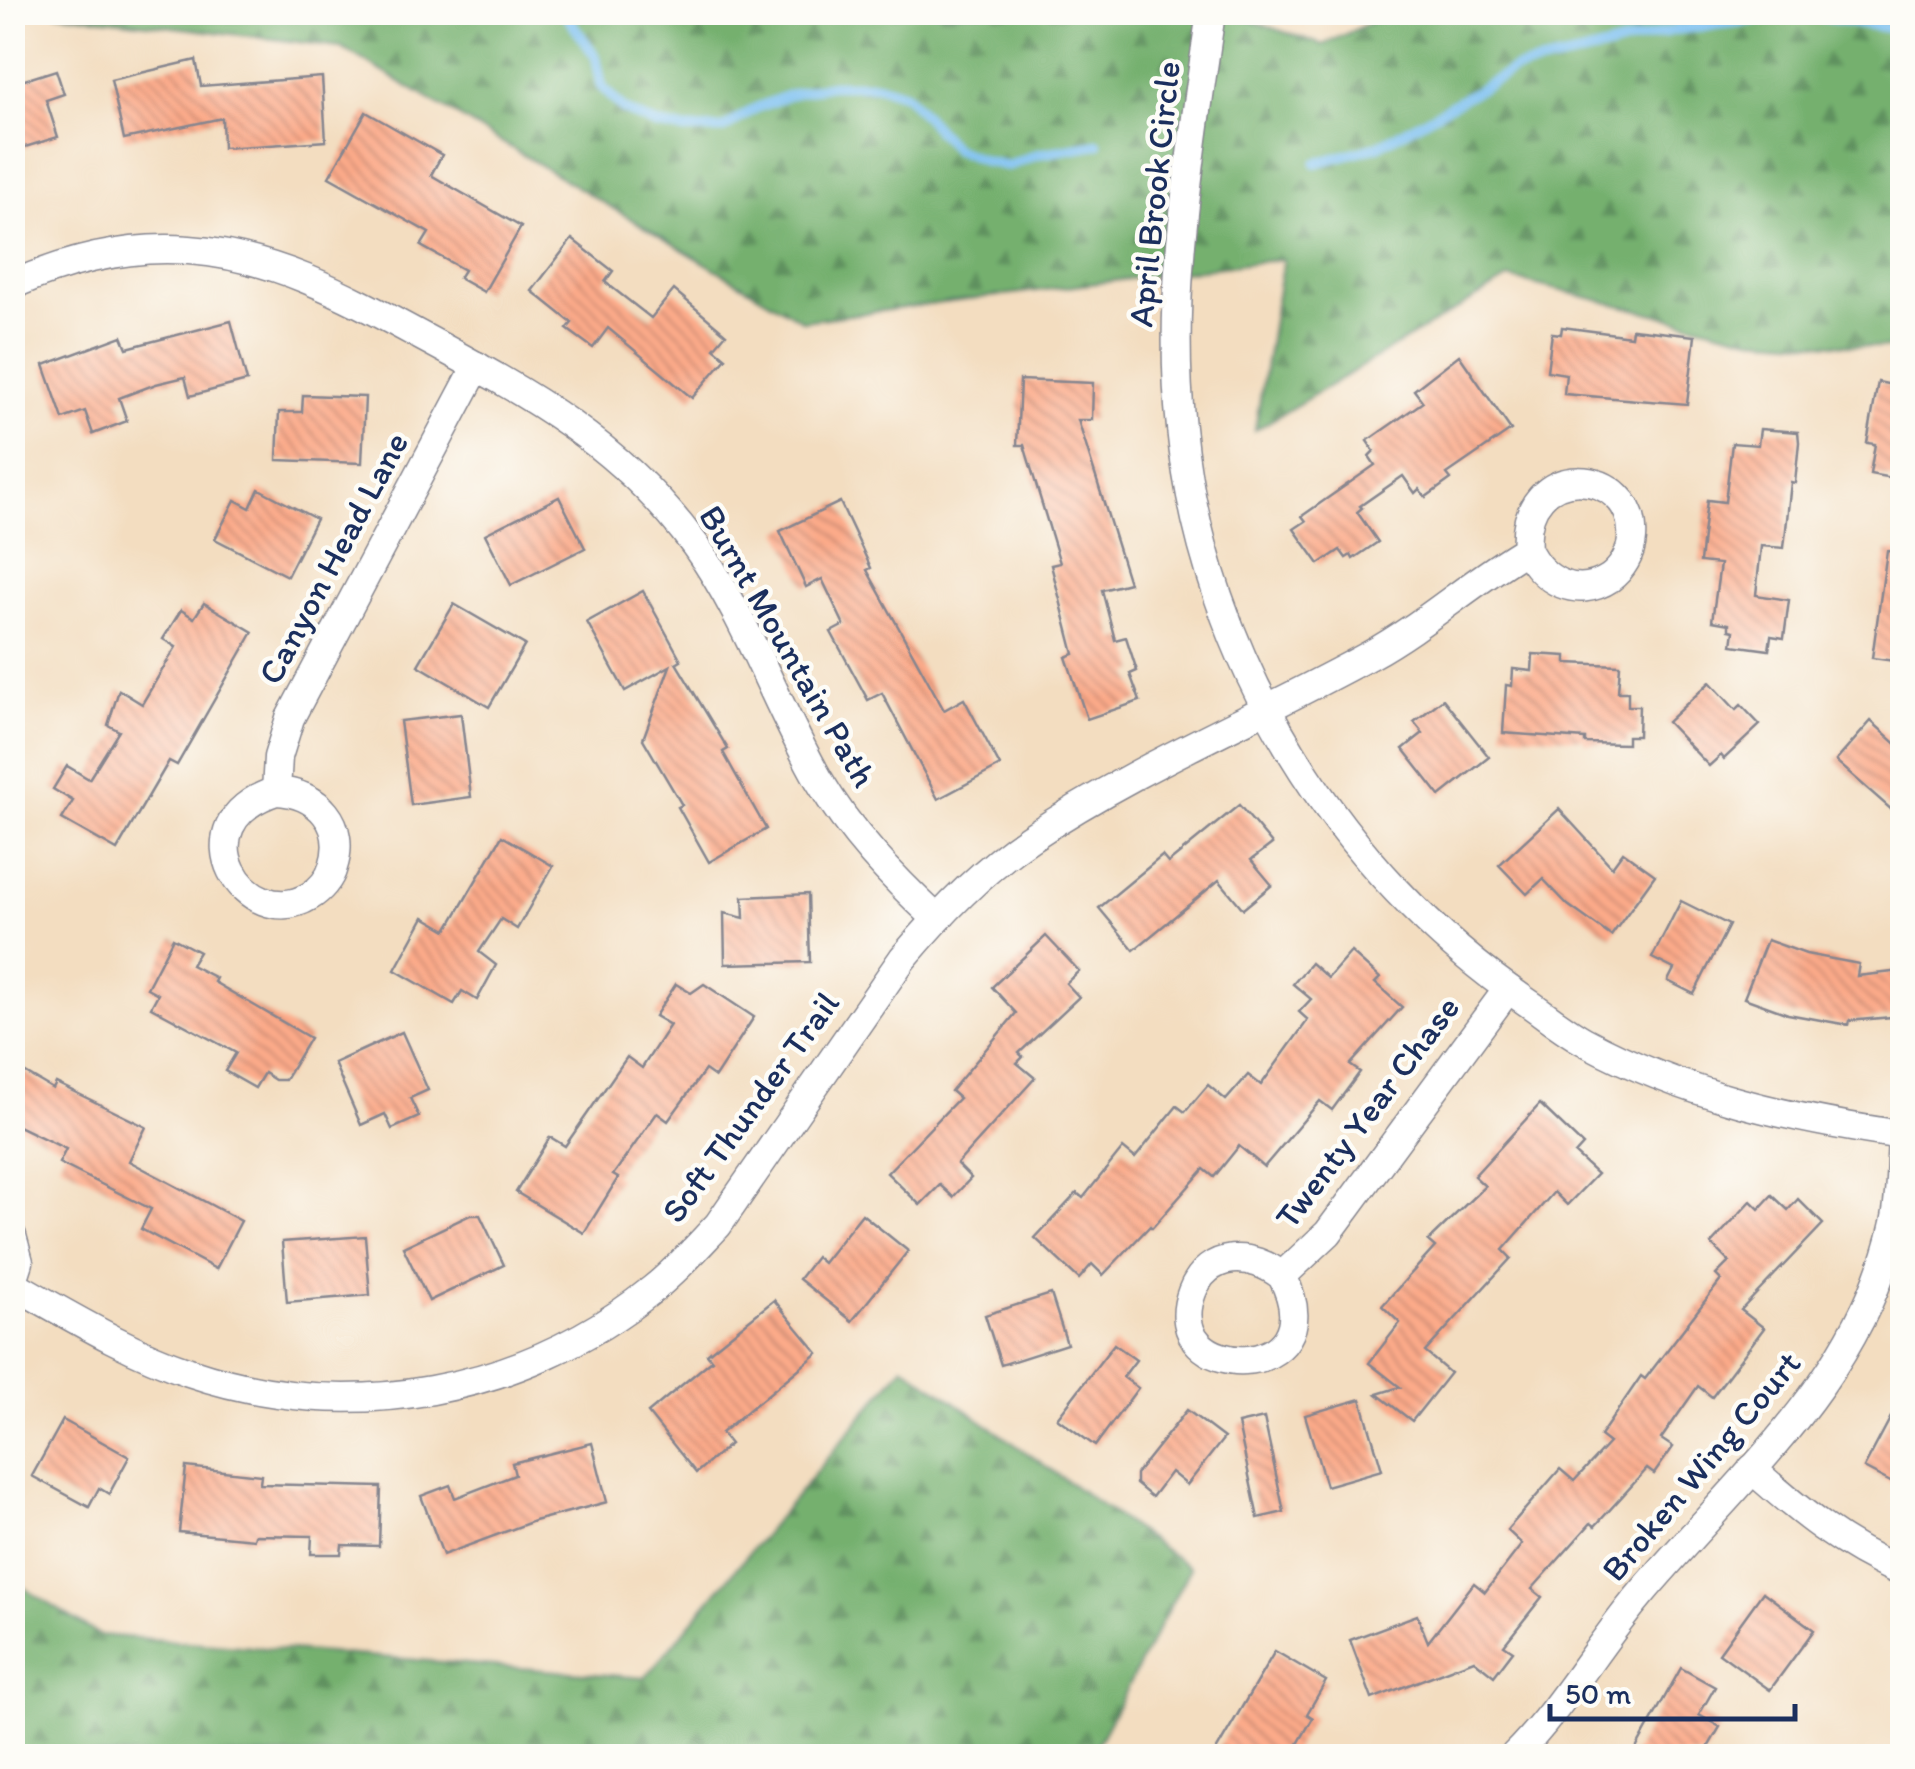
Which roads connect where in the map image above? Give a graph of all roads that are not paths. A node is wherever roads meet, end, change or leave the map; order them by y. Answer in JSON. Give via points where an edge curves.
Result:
{"nodes":[{"id":1,"x":1212,"y":12,"type":"edge"},
{"id":2,"x":12,"y":285,"type":"edge"},
{"id":3,"x":477,"y":366,"type":"junction"},
{"id":4,"x":1528,"y":549,"type":"dead end"},
{"id":5,"x":1267,"y":710,"type":"junction"},
{"id":6,"x":276,"y":791,"type":"junction"},
{"id":7,"x":936,"y":918,"type":"junction"},
{"id":8,"x":1508,"y":989,"type":"junction"},
{"id":9,"x":1902,"y":1137,"type":"edge"},
{"id":10,"x":12,"y":1236,"type":"edge"},
{"id":11,"x":1282,"y":1276,"type":"dead end"},
{"id":12,"x":13,"y":1284,"type":"edge"},
{"id":13,"x":1752,"y":1469,"type":"junction"},
{"id":14,"x":1902,"y":1572,"type":"edge"},
{"id":15,"x":1514,"y":1756,"type":"edge"}],
"edges":[{"from":1,"to":5,"type":"street","name":"April Brook Circle","via":[[1178,284],[1180,429],[1212,577]]},
{"from":2,"to":3,"type":"street","name":"Burnt Mountain Path","via":[[65,264],[146,249],[231,255],[332,288]]},
{"from":3,"to":6,"type":"street","name":"Canyon Head Lane","via":[[290,718]]},
{"from":3,"to":7,"type":"street","name":"Burnt Mountain Path","via":[[584,431],[664,506],[698,548],[845,820]]},
{"from":4,"to":5,"type":"street","name":"Soft Thunder Trail","via":[[1396,641]]},
{"from":5,"to":7,"type":"street","name":"Soft Thunder Trail","via":[[1116,786],[1027,840]]},
{"from":5,"to":8,"type":"street","name":"April Brook Circle","via":[[1302,772],[1372,863],[1416,912]]},
{"from":6,"to":6,"type":"street","via":[[253,798],[237,814],[226,857],[248,892],[285,904],[315,893],[331,874],[337,834],[314,800]]},
{"from":7,"to":12,"type":"street","name":"Soft Thunder Trail","via":[[718,1225],[654,1289],[540,1356],[458,1387],[414,1395],[304,1398],[189,1373]]},
{"from":8,"to":9,"type":"street","name":"April Brook Circle","via":[[1582,1040],[1675,1082],[1747,1107]]},
{"from":8,"to":11,"type":"street","name":"Twenty Year Chase","via":[[1328,1233]]},
{"from":9,"to":13,"type":"street","name":"Broken Wing Court","via":[[1896,1221],[1859,1324],[1800,1415]]},
{"from":10,"to":12,"type":"street","name":"Soft Thunder Trail","via":[[18,1262]]},
{"from":13,"to":14,"type":"street","via":[[1812,1522]]},
{"from":13,"to":15,"type":"street","name":"Broken Wing Court","via":[[1632,1604]]}]}
